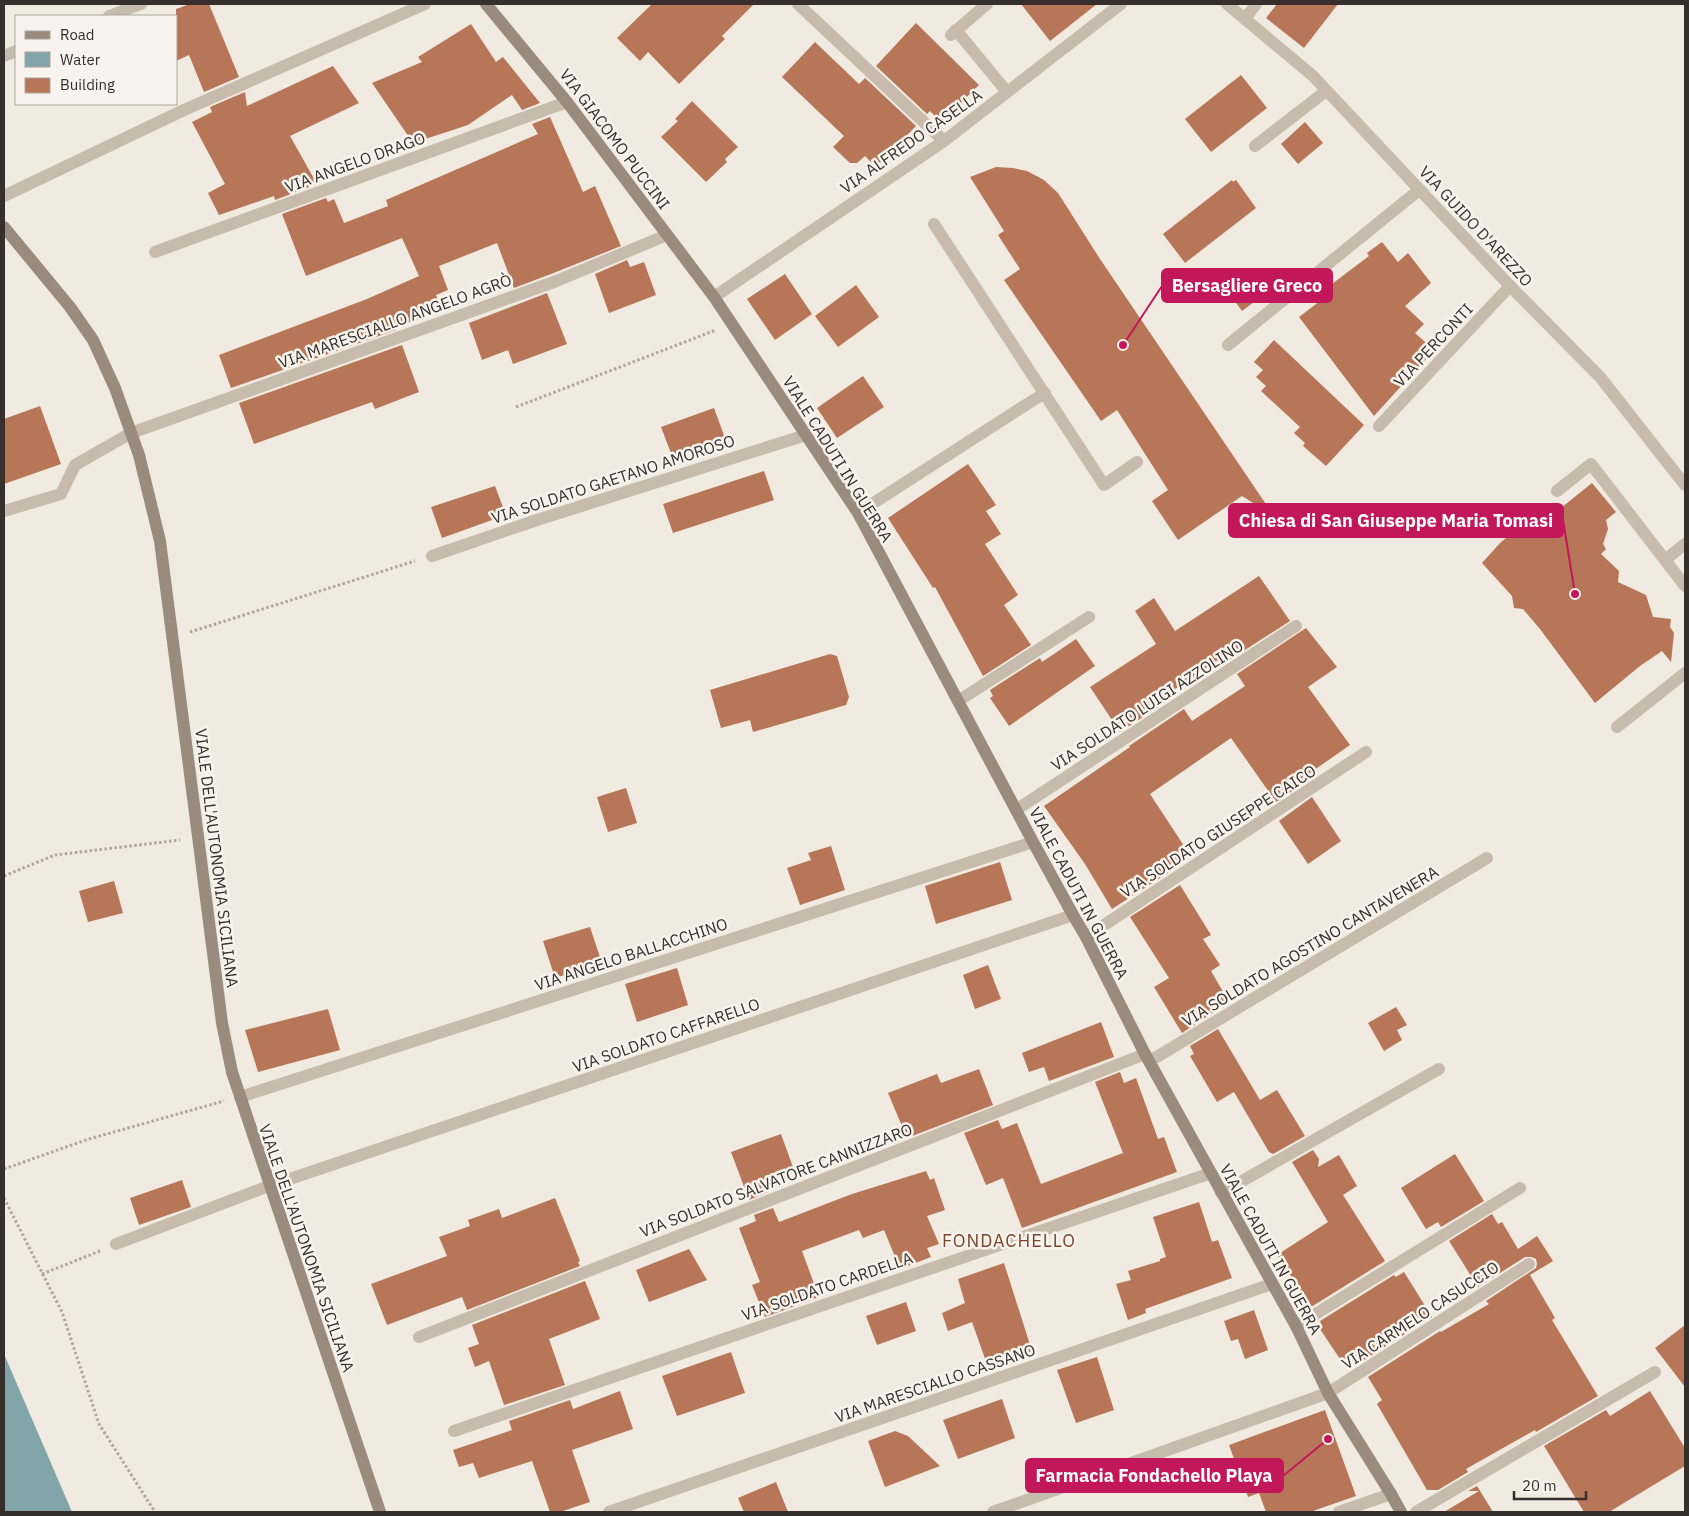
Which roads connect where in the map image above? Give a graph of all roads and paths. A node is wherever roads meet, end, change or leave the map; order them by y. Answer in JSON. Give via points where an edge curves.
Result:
{"nodes":[{"id":1,"x":141,"y":4,"type":"edge"},
{"id":2,"x":425,"y":4,"type":"edge"},
{"id":3,"x":486,"y":4,"type":"edge"},
{"id":4,"x":798,"y":4,"type":"edge"},
{"id":5,"x":987,"y":4,"type":"edge"},
{"id":6,"x":1121,"y":4,"type":"edge"},
{"id":7,"x":1227,"y":4,"type":"edge"},
{"id":8,"x":1256,"y":4,"type":"edge"},
{"id":9,"x":112,"y":15,"type":"edge"},
{"id":10,"x":1246,"y":19,"type":"junction"},
{"id":11,"x":1326,"y":90,"type":"junction"},
{"id":12,"x":1007,"y":92,"type":"junction"},
{"id":13,"x":567,"y":102,"type":"junction"},
{"id":14,"x":944,"y":141,"type":"junction"},
{"id":15,"x":1255,"y":146,"type":"dead end"},
{"id":16,"x":1419,"y":190,"type":"junction"},
{"id":17,"x":4,"y":196,"type":"edge"},
{"id":18,"x":934,"y":224,"type":"dead end"},
{"id":19,"x":4,"y":227,"type":"edge"},
{"id":20,"x":667,"y":235,"type":"junction"},
{"id":21,"x":155,"y":252,"type":"dead end"},
{"id":22,"x":1510,"y":286,"type":"junction"},
{"id":23,"x":714,"y":297,"type":"junction"},
{"id":24,"x":732,"y":324,"type":"junction"},
{"id":25,"x":1228,"y":345,"type":"dead end"},
{"id":26,"x":1045,"y":393,"type":"junction"},
{"id":27,"x":516,"y":407,"type":"dead end"},
{"id":28,"x":1379,"y":426,"type":"dead end"},
{"id":29,"x":131,"y":433,"type":"junction"},
{"id":30,"x":806,"y":435,"type":"junction"},
{"id":31,"x":1137,"y":462,"type":"dead end"},
{"id":32,"x":1685,"y":485,"type":"edge"},
{"id":33,"x":1557,"y":491,"type":"dead end"},
{"id":34,"x":4,"y":512,"type":"edge"},
{"id":35,"x":858,"y":514,"type":"junction"},
{"id":36,"x":1685,"y":544,"type":"edge"},
{"id":37,"x":432,"y":556,"type":"joint"},
{"id":38,"x":1665,"y":560,"type":"junction"},
{"id":39,"x":1685,"y":586,"type":"edge"},
{"id":40,"x":1089,"y":616,"type":"dead end"},
{"id":41,"x":1296,"y":626,"type":"dead end"},
{"id":42,"x":173,"y":638,"type":"junction"},
{"id":43,"x":1685,"y":673,"type":"edge"},
{"id":44,"x":958,"y":701,"type":"junction"},
{"id":45,"x":1616,"y":727,"type":"dead end"},
{"id":46,"x":1366,"y":752,"type":"dead end"},
{"id":47,"x":1016,"y":810,"type":"junction"},
{"id":48,"x":199,"y":838,"type":"junction"},
{"id":49,"x":1033,"y":842,"type":"junction"},
{"id":50,"x":1487,"y":858,"type":"dead end"},
{"id":51,"x":4,"y":876,"type":"edge"},
{"id":52,"x":1073,"y":915,"type":"junction"},
{"id":53,"x":1086,"y":937,"type":"junction"},
{"id":54,"x":1147,"y":1058,"type":"junction"},
{"id":55,"x":1439,"y":1069,"type":"dead end"},
{"id":56,"x":240,"y":1097,"type":"junction"},
{"id":57,"x":4,"y":1169,"type":"edge"},
{"id":58,"x":1211,"y":1173,"type":"junction"},
{"id":59,"x":269,"y":1186,"type":"junction"},
{"id":60,"x":1520,"y":1188,"type":"dead end"},
{"id":61,"x":1221,"y":1193,"type":"junction"},
{"id":62,"x":4,"y":1198,"type":"edge"},
{"id":63,"x":116,"y":1244,"type":"joint"},
{"id":64,"x":1529,"y":1264,"type":"dead end"},
{"id":65,"x":42,"y":1274,"type":"junction"},
{"id":66,"x":1272,"y":1284,"type":"junction"},
{"id":67,"x":1296,"y":1326,"type":"junction"},
{"id":68,"x":418,"y":1337,"type":"dead end"},
{"id":69,"x":1655,"y":1372,"type":"dead end"},
{"id":70,"x":1328,"y":1393,"type":"junction"},
{"id":71,"x":454,"y":1431,"type":"dead end"},
{"id":72,"x":1392,"y":1494,"type":"junction"},
{"id":73,"x":155,"y":1512,"type":"edge"},
{"id":74,"x":380,"y":1512,"type":"edge"},
{"id":75,"x":609,"y":1512,"type":"edge"},
{"id":76,"x":993,"y":1512,"type":"edge"},
{"id":77,"x":1339,"y":1512,"type":"edge"},
{"id":78,"x":1401,"y":1512,"type":"edge"},
{"id":79,"x":1416,"y":1512,"type":"edge"}],
"edges":[{"from":1,"to":9,"type":"street"},
{"from":2,"to":17,"type":"street","via":[[184,110]]},
{"from":3,"to":13,"type":"street","name":"VIA GIACOMO PUCCINI"},
{"from":4,"to":14,"type":"street"},
{"from":5,"to":12,"type":"street","via":[[954,33]]},
{"from":6,"to":12,"type":"street","name":"VIA ALFREDO CASELLA"},
{"from":7,"to":10,"type":"street","name":"VIA GUIDO D'AREZZO"},
{"from":8,"to":10,"type":"street"},
{"from":10,"to":11,"type":"street","name":"VIA GUIDO D'AREZZO"},
{"from":11,"to":15,"type":"street"},
{"from":11,"to":16,"type":"street","name":"VIA GUIDO D'AREZZO"},
{"from":12,"to":14,"type":"street","name":"VIA ALFREDO CASELLA"},
{"from":13,"to":20,"type":"street","name":"VIA GIACOMO PUCCINI"},
{"from":13,"to":21,"type":"street","name":"VIA ANGELO DRAGO"},
{"from":14,"to":23,"type":"street","name":"VIA ALFREDO CASELLA"},
{"from":16,"to":22,"type":"street","name":"VIA GUIDO D'AREZZO"},
{"from":16,"to":25,"type":"street"},
{"from":18,"to":26,"type":"street"},
{"from":19,"to":29,"type":"street","name":"VIALE DELL'AUTONOMIA SICILIANA","via":[[93,340]]},
{"from":20,"to":23,"type":"street","name":"VIA GIACOMO PUCCINI"},
{"from":20,"to":29,"type":"street","name":"VIA MARESCIALLO ANGELO AGRÒ","via":[[554,282]]},
{"from":22,"to":28,"type":"street","name":"VIA PERCONTI"},
{"from":22,"to":32,"type":"street","name":"VIA GUIDO D'AREZZO","via":[[1600,377]]},
{"from":23,"to":24,"type":"street","name":"VIALE CADUTI IN GUERRA"},
{"from":24,"to":27,"type":"path"},
{"from":24,"to":30,"type":"street","name":"VIALE CADUTI IN GUERRA"},
{"from":26,"to":31,"type":"street","via":[[1104,485]]},
{"from":26,"to":35,"type":"street"},
{"from":29,"to":34,"type":"street","name":"VIA MARESCIALLO ANGELO AGRÒ","via":[[75,465],[61,494]]},
{"from":29,"to":42,"type":"street","name":"VIALE DELL'AUTONOMIA SICILIANA","via":[[160,541]]},
{"from":30,"to":35,"type":"street","name":"VIALE CADUTI IN GUERRA"},
{"from":30,"to":37,"type":"street","name":"VIA SOLDATO GAETANO AMOROSO"},
{"from":33,"to":38,"type":"street","via":[[1591,464]]},
{"from":35,"to":44,"type":"street","name":"VIALE CADUTI IN GUERRA"},
{"from":36,"to":38,"type":"street"},
{"from":37,"to":42,"type":"path"},
{"from":38,"to":39,"type":"street"},
{"from":40,"to":44,"type":"street"},
{"from":41,"to":47,"type":"street","name":"VIA SOLDATO LUIGI AZZOLINO"},
{"from":42,"to":48,"type":"street","name":"VIALE DELL'AUTONOMIA SICILIANA"},
{"from":43,"to":45,"type":"street"},
{"from":44,"to":47,"type":"street","name":"VIALE CADUTI IN GUERRA"},
{"from":46,"to":53,"type":"street","name":"VIA SOLDATO GIUSEPPE CAICO"},
{"from":47,"to":49,"type":"street","name":"VIALE CADUTI IN GUERRA"},
{"from":48,"to":51,"type":"path","via":[[55,855]]},
{"from":48,"to":56,"type":"street","name":"VIALE DELL'AUTONOMIA SICILIANA","via":[[222,1023]]},
{"from":49,"to":52,"type":"street","name":"VIALE CADUTI IN GUERRA"},
{"from":49,"to":56,"type":"street","name":"VIA ANGELO BALLACCHINO"},
{"from":50,"to":54,"type":"street","name":"VIA SOLDATO AGOSTINO CANTAVENERA"},
{"from":52,"to":53,"type":"street","name":"VIALE CADUTI IN GUERRA"},
{"from":52,"to":59,"type":"street","name":"VIA SOLDATO CAFFARELLO"},
{"from":53,"to":54,"type":"street","name":"VIALE CADUTI IN GUERRA"},
{"from":54,"to":58,"type":"street","name":"VIALE CADUTI IN GUERRA"},
{"from":54,"to":68,"type":"street","name":"VIA SOLDATO SALVATORE CANNIZZARO"},
{"from":55,"to":61,"type":"street"},
{"from":56,"to":57,"type":"path","via":[[89,1139]]},
{"from":56,"to":59,"type":"street","name":"VIALE DELL'AUTONOMIA SICILIANA"},
{"from":58,"to":61,"type":"street","name":"VIALE CADUTI IN GUERRA"},
{"from":58,"to":71,"type":"street","name":"VIA SOLDATO CARDELLA"},
{"from":59,"to":63,"type":"street","name":"VIA SOLDATO CAFFARELLO"},
{"from":59,"to":74,"type":"street","name":"VIALE DELL'AUTONOMIA SICILIANA"},
{"from":60,"to":67,"type":"street"},
{"from":61,"to":66,"type":"street","name":"VIALE CADUTI IN GUERRA"},
{"from":62,"to":65,"type":"path"},
{"from":63,"to":65,"type":"path"},
{"from":64,"to":70,"type":"street","name":"VIA CARMELO CASUCCIO"},
{"from":65,"to":73,"type":"path","via":[[62,1312],[100,1424]]},
{"from":66,"to":67,"type":"street","name":"VIALE CADUTI IN GUERRA"},
{"from":66,"to":75,"type":"street","name":"VIA MARESCIALLO CASSANO"},
{"from":67,"to":70,"type":"street","name":"VIALE CADUTI IN GUERRA"},
{"from":69,"to":79,"type":"street"},
{"from":70,"to":72,"type":"street","name":"VIALE CADUTI IN GUERRA"},
{"from":70,"to":76,"type":"street","name":"VIA CARMELO CASUCCIO"},
{"from":72,"to":77,"type":"street"},
{"from":72,"to":78,"type":"street","name":"VIALE CADUTI IN GUERRA"}]}
